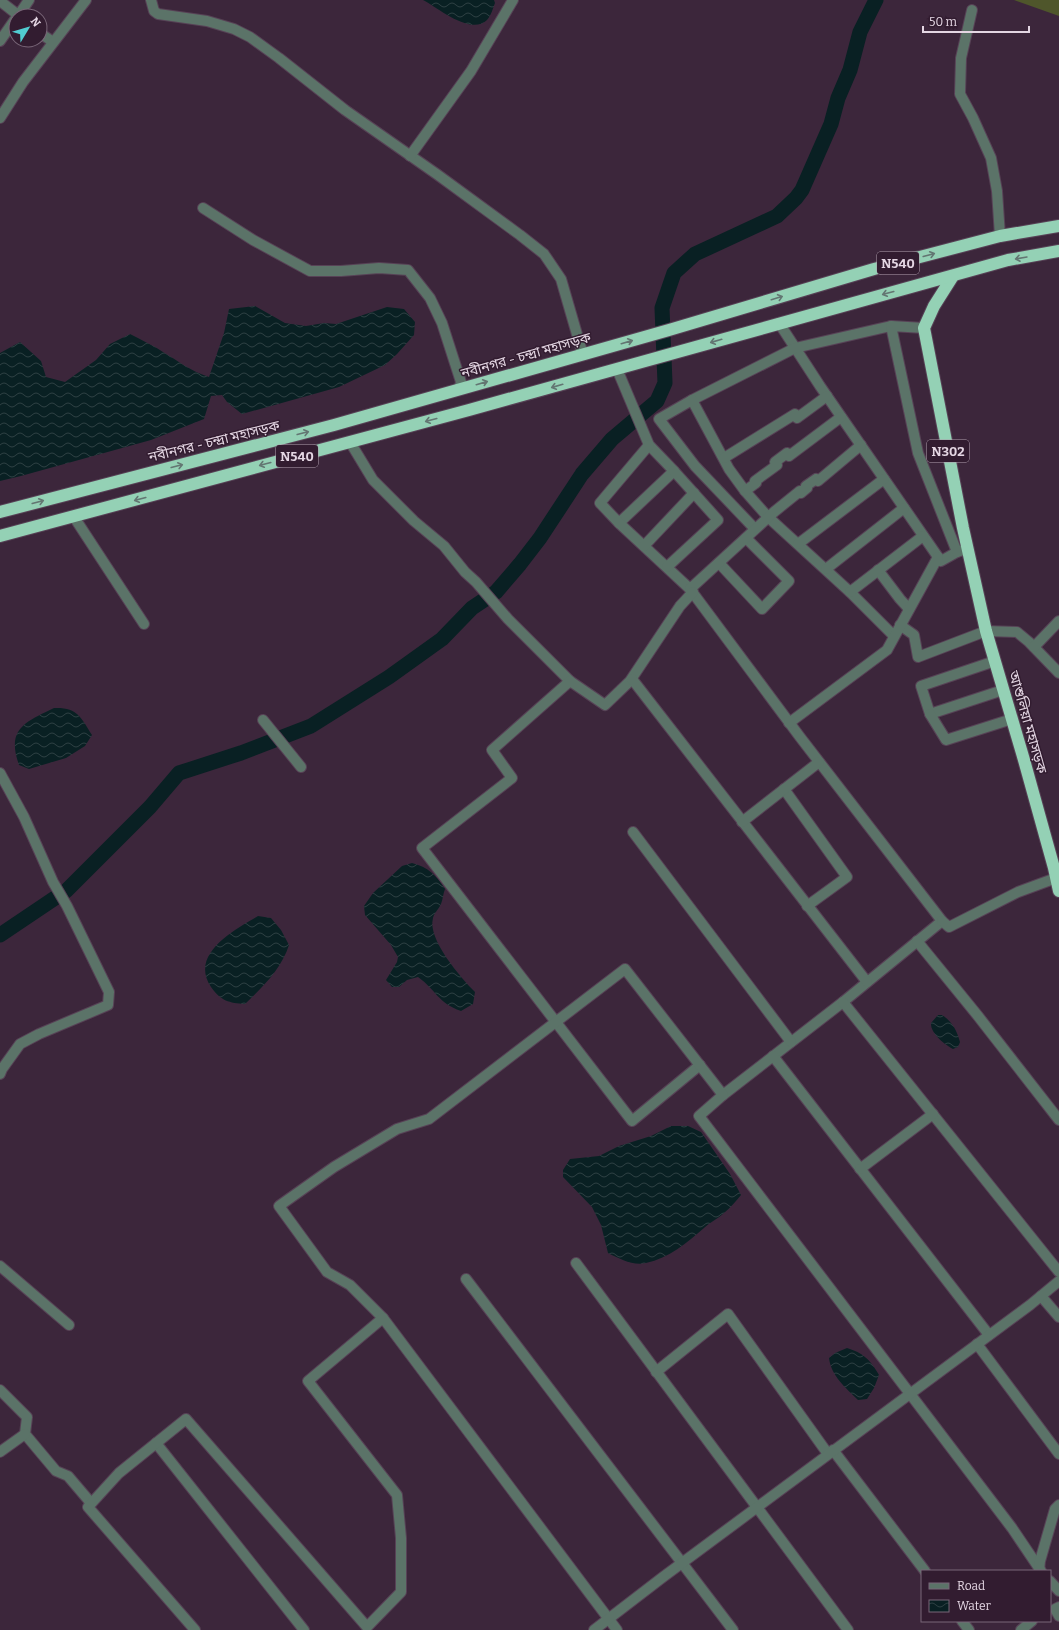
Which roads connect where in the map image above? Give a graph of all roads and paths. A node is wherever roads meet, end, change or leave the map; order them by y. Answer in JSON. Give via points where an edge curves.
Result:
{"nodes":[{"id":1,"x":86,"y":0,"type":"edge"},
{"id":2,"x":151,"y":0,"type":"edge"},
{"id":3,"x":513,"y":0,"type":"edge"},
{"id":4,"x":0,"y":1,"type":"edge"},
{"id":5,"x":8,"y":8,"type":"edge"},
{"id":6,"x":972,"y":10,"type":"dead end"},
{"id":7,"x":8,"y":29,"type":"edge"},
{"id":8,"x":48,"y":39,"type":"edge"},
{"id":9,"x":0,"y":41,"type":"edge"},
{"id":10,"x":53,"y":42,"type":"junction"},
{"id":11,"x":0,"y":118,"type":"edge"},
{"id":12,"x":410,"y":156,"type":"junction"},
{"id":13,"x":203,"y":208,"type":"dead end"},
{"id":14,"x":1059,"y":226,"type":"edge"},
{"id":15,"x":1000,"y":236,"type":"junction"},
{"id":16,"x":1059,"y":251,"type":"edge"},
{"id":17,"x":953,"y":276,"type":"junction"},
{"id":18,"x":779,"y":323,"type":"junction"},
{"id":19,"x":891,"y":326,"type":"junction"},
{"id":20,"x":924,"y":328,"type":"junction"},
{"id":21,"x":795,"y":348,"type":"junction"},
{"id":22,"x":586,"y":354,"type":"junction"},
{"id":23,"x":617,"y":369,"type":"junction"},
{"id":24,"x":460,"y":390,"type":"junction"},
{"id":25,"x":827,"y":396,"type":"junction"},
{"id":26,"x":692,"y":400,"type":"junction"},
{"id":27,"x":841,"y":417,"type":"junction"},
{"id":28,"x":350,"y":442,"type":"junction"},
{"id":29,"x":649,"y":445,"type":"junction"},
{"id":30,"x":861,"y":445,"type":"junction"},
{"id":31,"x":724,"y":458,"type":"junction"},
{"id":32,"x":674,"y":472,"type":"junction"},
{"id":33,"x":884,"y":479,"type":"junction"},
{"id":34,"x":745,"y":492,"type":"junction"},
{"id":35,"x":694,"y":493,"type":"junction"},
{"id":36,"x":904,"y":508,"type":"junction"},
{"id":37,"x":0,"y":512,"type":"edge"},
{"id":38,"x":74,"y":517,"type":"junction"},
{"id":39,"x":768,"y":517,"type":"junction"},
{"id":40,"x":619,"y":524,"type":"junction"},
{"id":41,"x":755,"y":529,"type":"junction"},
{"id":42,"x":0,"y":536,"type":"edge"},
{"id":43,"x":923,"y":536,"type":"junction"},
{"id":44,"x":746,"y":538,"type":"junction"},
{"id":45,"x":798,"y":544,"type":"junction"},
{"id":46,"x":644,"y":546,"type":"junction"},
{"id":47,"x":962,"y":550,"type":"junction"},
{"id":48,"x":938,"y":557,"type":"junction"},
{"id":49,"x":719,"y":563,"type":"junction"},
{"id":50,"x":667,"y":567,"type":"junction"},
{"id":51,"x":826,"y":569,"type":"junction"},
{"id":52,"x":878,"y":570,"type":"junction"},
{"id":53,"x":692,"y":591,"type":"junction"},
{"id":54,"x":850,"y":592,"type":"junction"},
{"id":55,"x":909,"y":609,"type":"junction"},
{"id":56,"x":1059,"y":621,"type":"edge"},
{"id":57,"x":144,"y":624,"type":"dead end"},
{"id":58,"x":900,"y":625,"type":"junction"},
{"id":59,"x":986,"y":632,"type":"junction"},
{"id":60,"x":894,"y":636,"type":"junction"},
{"id":61,"x":1034,"y":647,"type":"junction"},
{"id":62,"x":995,"y":661,"type":"junction"},
{"id":63,"x":1059,"y":673,"type":"edge"},
{"id":64,"x":632,"y":679,"type":"junction"},
{"id":65,"x":570,"y":681,"type":"junction"},
{"id":66,"x":1003,"y":690,"type":"junction"},
{"id":67,"x":930,"y":714,"type":"junction"},
{"id":68,"x":1012,"y":719,"type":"junction"},
{"id":69,"x":263,"y":720,"type":"dead end"},
{"id":70,"x":789,"y":723,"type":"junction"},
{"id":71,"x":819,"y":762,"type":"junction"},
{"id":72,"x":301,"y":767,"type":"dead end"},
{"id":73,"x":0,"y":773,"type":"edge"},
{"id":74,"x":784,"y":789,"type":"junction"},
{"id":75,"x":742,"y":822,"type":"junction"},
{"id":76,"x":633,"y":832,"type":"dead end"},
{"id":77,"x":1057,"y":871,"type":"edge"},
{"id":78,"x":1059,"y":891,"type":"edge"},
{"id":79,"x":808,"y":906,"type":"junction"},
{"id":80,"x":942,"y":921,"type":"junction"},
{"id":81,"x":917,"y":941,"type":"junction"},
{"id":82,"x":867,"y":982,"type":"junction"},
{"id":83,"x":843,"y":1002,"type":"junction"},
{"id":84,"x":557,"y":1022,"type":"junction"},
{"id":85,"x":791,"y":1042,"type":"junction"},
{"id":86,"x":773,"y":1056,"type":"junction"},
{"id":87,"x":700,"y":1064,"type":"junction"},
{"id":88,"x":0,"y":1074,"type":"edge"},
{"id":89,"x":723,"y":1095,"type":"junction"},
{"id":90,"x":933,"y":1114,"type":"junction"},
{"id":91,"x":1059,"y":1120,"type":"edge"},
{"id":92,"x":860,"y":1168,"type":"junction"},
{"id":93,"x":576,"y":1263,"type":"dead end"},
{"id":94,"x":0,"y":1266,"type":"edge"},
{"id":95,"x":1059,"y":1272,"type":"edge"},
{"id":96,"x":466,"y":1279,"type":"dead end"},
{"id":97,"x":1059,"y":1281,"type":"edge"},
{"id":98,"x":1041,"y":1296,"type":"junction"},
{"id":99,"x":1059,"y":1317,"type":"edge"},
{"id":100,"x":383,"y":1318,"type":"junction"},
{"id":101,"x":69,"y":1325,"type":"dead end"},
{"id":102,"x":989,"y":1335,"type":"junction"},
{"id":103,"x":977,"y":1344,"type":"junction"},
{"id":104,"x":656,"y":1372,"type":"junction"},
{"id":105,"x":0,"y":1390,"type":"edge"},
{"id":106,"x":910,"y":1393,"type":"junction"},
{"id":107,"x":25,"y":1434,"type":"junction"},
{"id":108,"x":156,"y":1443,"type":"junction"},
{"id":109,"x":0,"y":1452,"type":"edge"},
{"id":110,"x":831,"y":1452,"type":"junction"},
{"id":111,"x":1059,"y":1454,"type":"edge"},
{"id":112,"x":91,"y":1503,"type":"junction"},
{"id":113,"x":1059,"y":1504,"type":"edge"},
{"id":114,"x":756,"y":1507,"type":"junction"},
{"id":115,"x":682,"y":1562,"type":"junction"},
{"id":116,"x":924,"y":1570,"type":"edge"},
{"id":117,"x":1040,"y":1570,"type":"edge"},
{"id":118,"x":1051,"y":1582,"type":"edge"},
{"id":119,"x":1059,"y":1591,"type":"edge"},
{"id":120,"x":1059,"y":1607,"type":"edge"},
{"id":121,"x":1059,"y":1616,"type":"edge"},
{"id":122,"x":609,"y":1618,"type":"junction"},
{"id":123,"x":963,"y":1622,"type":"edge"},
{"id":124,"x":1032,"y":1622,"type":"edge"},
{"id":125,"x":367,"y":1628,"type":"edge"},
{"id":126,"x":195,"y":1630,"type":"edge"},
{"id":127,"x":304,"y":1630,"type":"edge"},
{"id":128,"x":594,"y":1630,"type":"edge"},
{"id":129,"x":617,"y":1630,"type":"edge"},
{"id":130,"x":733,"y":1630,"type":"edge"},
{"id":131,"x":848,"y":1630,"type":"edge"},
{"id":132,"x":969,"y":1630,"type":"edge"},
{"id":133,"x":1021,"y":1630,"type":"edge"}],
"edges":[{"from":1,"to":10,"type":"street"},
{"from":2,"to":12,"type":"street","via":[[154,11],[158,14],[207,21],[250,37],[344,110]]},
{"from":3,"to":12,"type":"street","via":[[471,71]]},
{"from":4,"to":5,"type":"street"},
{"from":6,"to":15,"type":"street","via":[[961,58],[960,94],[990,158],[997,191]]},
{"from":7,"to":9,"type":"street"},
{"from":8,"to":10,"type":"street"},
{"from":10,"to":11,"type":"street"},
{"from":12,"to":22,"type":"street","via":[[544,254],[561,279]]},
{"from":13,"to":24,"type":"street","via":[[253,240],[310,271],[379,268],[408,270],[430,298],[442,323],[461,382]]},
{"from":14,"to":15,"type":"highway","name":"নবীনগর - চন্দ্রা মহাসড়ক","number":"N540"},
{"from":22,"to":15,"type":"highway","name":"নবীনগর - চন্দ্রা মহাসড়ক","number":"N540","one_way":true,"via":[[874,269]]},
{"from":16,"to":17,"type":"highway","number":"N540","one_way":true,"via":[[1008,260]]},
{"from":17,"to":18,"type":"highway","number":"N540","one_way":true},
{"from":17,"to":20,"type":"highway"},
{"from":18,"to":21,"type":"street"},
{"from":18,"to":23,"type":"highway","number":"N540","one_way":true},
{"from":19,"to":20,"type":"street"},
{"from":19,"to":21,"type":"street"},
{"from":19,"to":47,"type":"street","via":[[918,453]]},
{"from":20,"to":47,"type":"highway","number":"N302"},
{"from":21,"to":25,"type":"street"},
{"from":21,"to":26,"type":"street"},
{"from":24,"to":22,"type":"highway","name":"নবীনগর - চন্দ্রা মহাসড়ক","number":"N540","one_way":true},
{"from":23,"to":28,"type":"highway","number":"N540","one_way":true},
{"from":23,"to":29,"type":"street"},
{"from":37,"to":24,"type":"highway","name":"নবীনগর - চন্দ্রা মহাসড়ক","number":"N540","one_way":true,"via":[[334,426]]},
{"from":25,"to":27,"type":"street"},
{"from":25,"to":31,"type":"street","via":[[797,418],[795,414]]},
{"from":26,"to":31,"type":"street"},
{"from":26,"to":41,"type":"street","via":[[659,419],[695,466]]},
{"from":27,"to":30,"type":"street"},
{"from":27,"to":34,"type":"street","via":[[789,456],[787,453],[775,462],[777,465],[754,481],[756,484]]},
{"from":28,"to":38,"type":"highway","number":"N540","one_way":true},
{"from":28,"to":65,"type":"street","via":[[373,480],[414,521],[444,546],[465,572]]},
{"from":29,"to":32,"type":"street"},
{"from":29,"to":40,"type":"street","via":[[600,503]]},
{"from":30,"to":33,"type":"street"},
{"from":30,"to":39,"type":"street","via":[[818,481],[816,479],[806,486],[801,493],[800,491]]},
{"from":31,"to":34,"type":"street"},
{"from":32,"to":35,"type":"street"},
{"from":32,"to":40,"type":"street"},
{"from":33,"to":36,"type":"street"},
{"from":33,"to":45,"type":"street"},
{"from":34,"to":39,"type":"street"},
{"from":35,"to":46,"type":"street"},
{"from":35,"to":50,"type":"street","via":[[718,520]]},
{"from":36,"to":43,"type":"street"},
{"from":36,"to":51,"type":"street"},
{"from":38,"to":42,"type":"highway","number":"N540"},
{"from":38,"to":57,"type":"street"},
{"from":39,"to":41,"type":"street"},
{"from":39,"to":45,"type":"street"},
{"from":40,"to":46,"type":"street"},
{"from":41,"to":44,"type":"street"},
{"from":43,"to":48,"type":"street"},
{"from":43,"to":52,"type":"street"},
{"from":44,"to":49,"type":"street"},
{"from":44,"to":49,"type":"street","via":[[789,581],[762,609]]},
{"from":45,"to":51,"type":"street"},
{"from":46,"to":50,"type":"street"},
{"from":47,"to":48,"type":"street","via":[[941,561]]},
{"from":47,"to":59,"type":"highway","number":"N302"},
{"from":48,"to":55,"type":"street"},
{"from":49,"to":53,"type":"street"},
{"from":50,"to":53,"type":"street"},
{"from":51,"to":54,"type":"street"},
{"from":52,"to":54,"type":"street"},
{"from":52,"to":55,"type":"street"},
{"from":53,"to":64,"type":"street"},
{"from":53,"to":70,"type":"street"},
{"from":54,"to":60,"type":"street"},
{"from":55,"to":58,"type":"street"},
{"from":56,"to":61,"type":"street"},
{"from":58,"to":59,"type":"street","via":[[914,635],[918,657]]},
{"from":58,"to":60,"type":"street"},
{"from":59,"to":61,"type":"street","via":[[1017,632]]},
{"from":59,"to":62,"type":"highway","name":"আশুলিয়া মহাসড়ক","number":"N302"},
{"from":60,"to":70,"type":"street","via":[[887,650]]},
{"from":61,"to":63,"type":"street"},
{"from":62,"to":66,"type":"highway","name":"আশুলিয়া মহাসড়ক","number":"N302"},
{"from":62,"to":67,"type":"street","via":[[921,686]]},
{"from":64,"to":65,"type":"street","via":[[605,705]]},
{"from":64,"to":75,"type":"street"},
{"from":65,"to":84,"type":"street","via":[[492,750],[512,778],[422,848]]},
{"from":66,"to":67,"type":"street"},
{"from":66,"to":68,"type":"highway","name":"আশুলিয়া মহাসড়ক","number":"N302"},
{"from":67,"to":68,"type":"street","via":[[946,740]]},
{"from":68,"to":77,"type":"highway","name":"আশুলিয়া মহাসড়ক","number":"N302"},
{"from":69,"to":72,"type":"street"},
{"from":70,"to":71,"type":"street"},
{"from":71,"to":74,"type":"street"},
{"from":71,"to":80,"type":"street"},
{"from":73,"to":88,"type":"street","via":[[109,992],[108,1005],[20,1044]]},
{"from":74,"to":75,"type":"street"},
{"from":74,"to":79,"type":"street","via":[[847,877]]},
{"from":75,"to":79,"type":"street"},
{"from":76,"to":85,"type":"street"},
{"from":77,"to":78,"type":"highway","name":"আশুলিয়া মহাসড়ক","number":"N302"},
{"from":77,"to":80,"type":"street","via":[[949,927]]},
{"from":79,"to":82,"type":"street"},
{"from":80,"to":81,"type":"street"},
{"from":81,"to":82,"type":"street"},
{"from":81,"to":91,"type":"street"},
{"from":82,"to":83,"type":"street"},
{"from":83,"to":85,"type":"street"},
{"from":83,"to":90,"type":"street"},
{"from":84,"to":87,"type":"street","via":[[625,969]]},
{"from":84,"to":87,"type":"street","via":[[632,1120]]},
{"from":84,"to":100,"type":"street","via":[[428,1120],[397,1130],[334,1167],[280,1206],[327,1272],[350,1285]]},
{"from":85,"to":86,"type":"street"},
{"from":86,"to":89,"type":"street"},
{"from":86,"to":92,"type":"street"},
{"from":87,"to":89,"type":"street"},
{"from":89,"to":106,"type":"street","via":[[699,1116]]},
{"from":90,"to":92,"type":"street"},
{"from":90,"to":95,"type":"street"},
{"from":92,"to":102,"type":"street"},
{"from":93,"to":104,"type":"street"},
{"from":94,"to":101,"type":"street"},
{"from":96,"to":115,"type":"street"},
{"from":97,"to":98,"type":"street"},
{"from":98,"to":99,"type":"street"},
{"from":98,"to":102,"type":"street"},
{"from":100,"to":122,"type":"street"},
{"from":100,"to":125,"type":"street","via":[[308,1381],[397,1496],[401,1538],[401,1592]]},
{"from":102,"to":103,"type":"street"},
{"from":103,"to":106,"type":"street"},
{"from":103,"to":111,"type":"street"},
{"from":104,"to":110,"type":"street","via":[[728,1314]]},
{"from":104,"to":114,"type":"street"},
{"from":105,"to":107,"type":"street","via":[[27,1417]]},
{"from":106,"to":110,"type":"street"},
{"from":106,"to":117,"type":"street","via":[[1012,1528]]},
{"from":107,"to":109,"type":"street"},
{"from":107,"to":112,"type":"street","via":[[56,1471],[68,1476]]},
{"from":108,"to":112,"type":"street","via":[[118,1473]]},
{"from":108,"to":125,"type":"street","via":[[186,1418]]},
{"from":108,"to":127,"type":"street"},
{"from":110,"to":114,"type":"street"},
{"from":110,"to":116,"type":"street"},
{"from":112,"to":126,"type":"street","via":[[88,1507]]},
{"from":113,"to":117,"type":"street","via":[[1055,1509],[1040,1561]]},
{"from":114,"to":115,"type":"street"},
{"from":114,"to":131,"type":"street"},
{"from":115,"to":122,"type":"street"},
{"from":115,"to":130,"type":"street"},
{"from":118,"to":119,"type":"street"},
{"from":120,"to":121,"type":"street","via":[[1055,1609]]},
{"from":122,"to":128,"type":"street"},
{"from":122,"to":129,"type":"street"},
{"from":123,"to":132,"type":"street"},
{"from":124,"to":133,"type":"street"}]}
